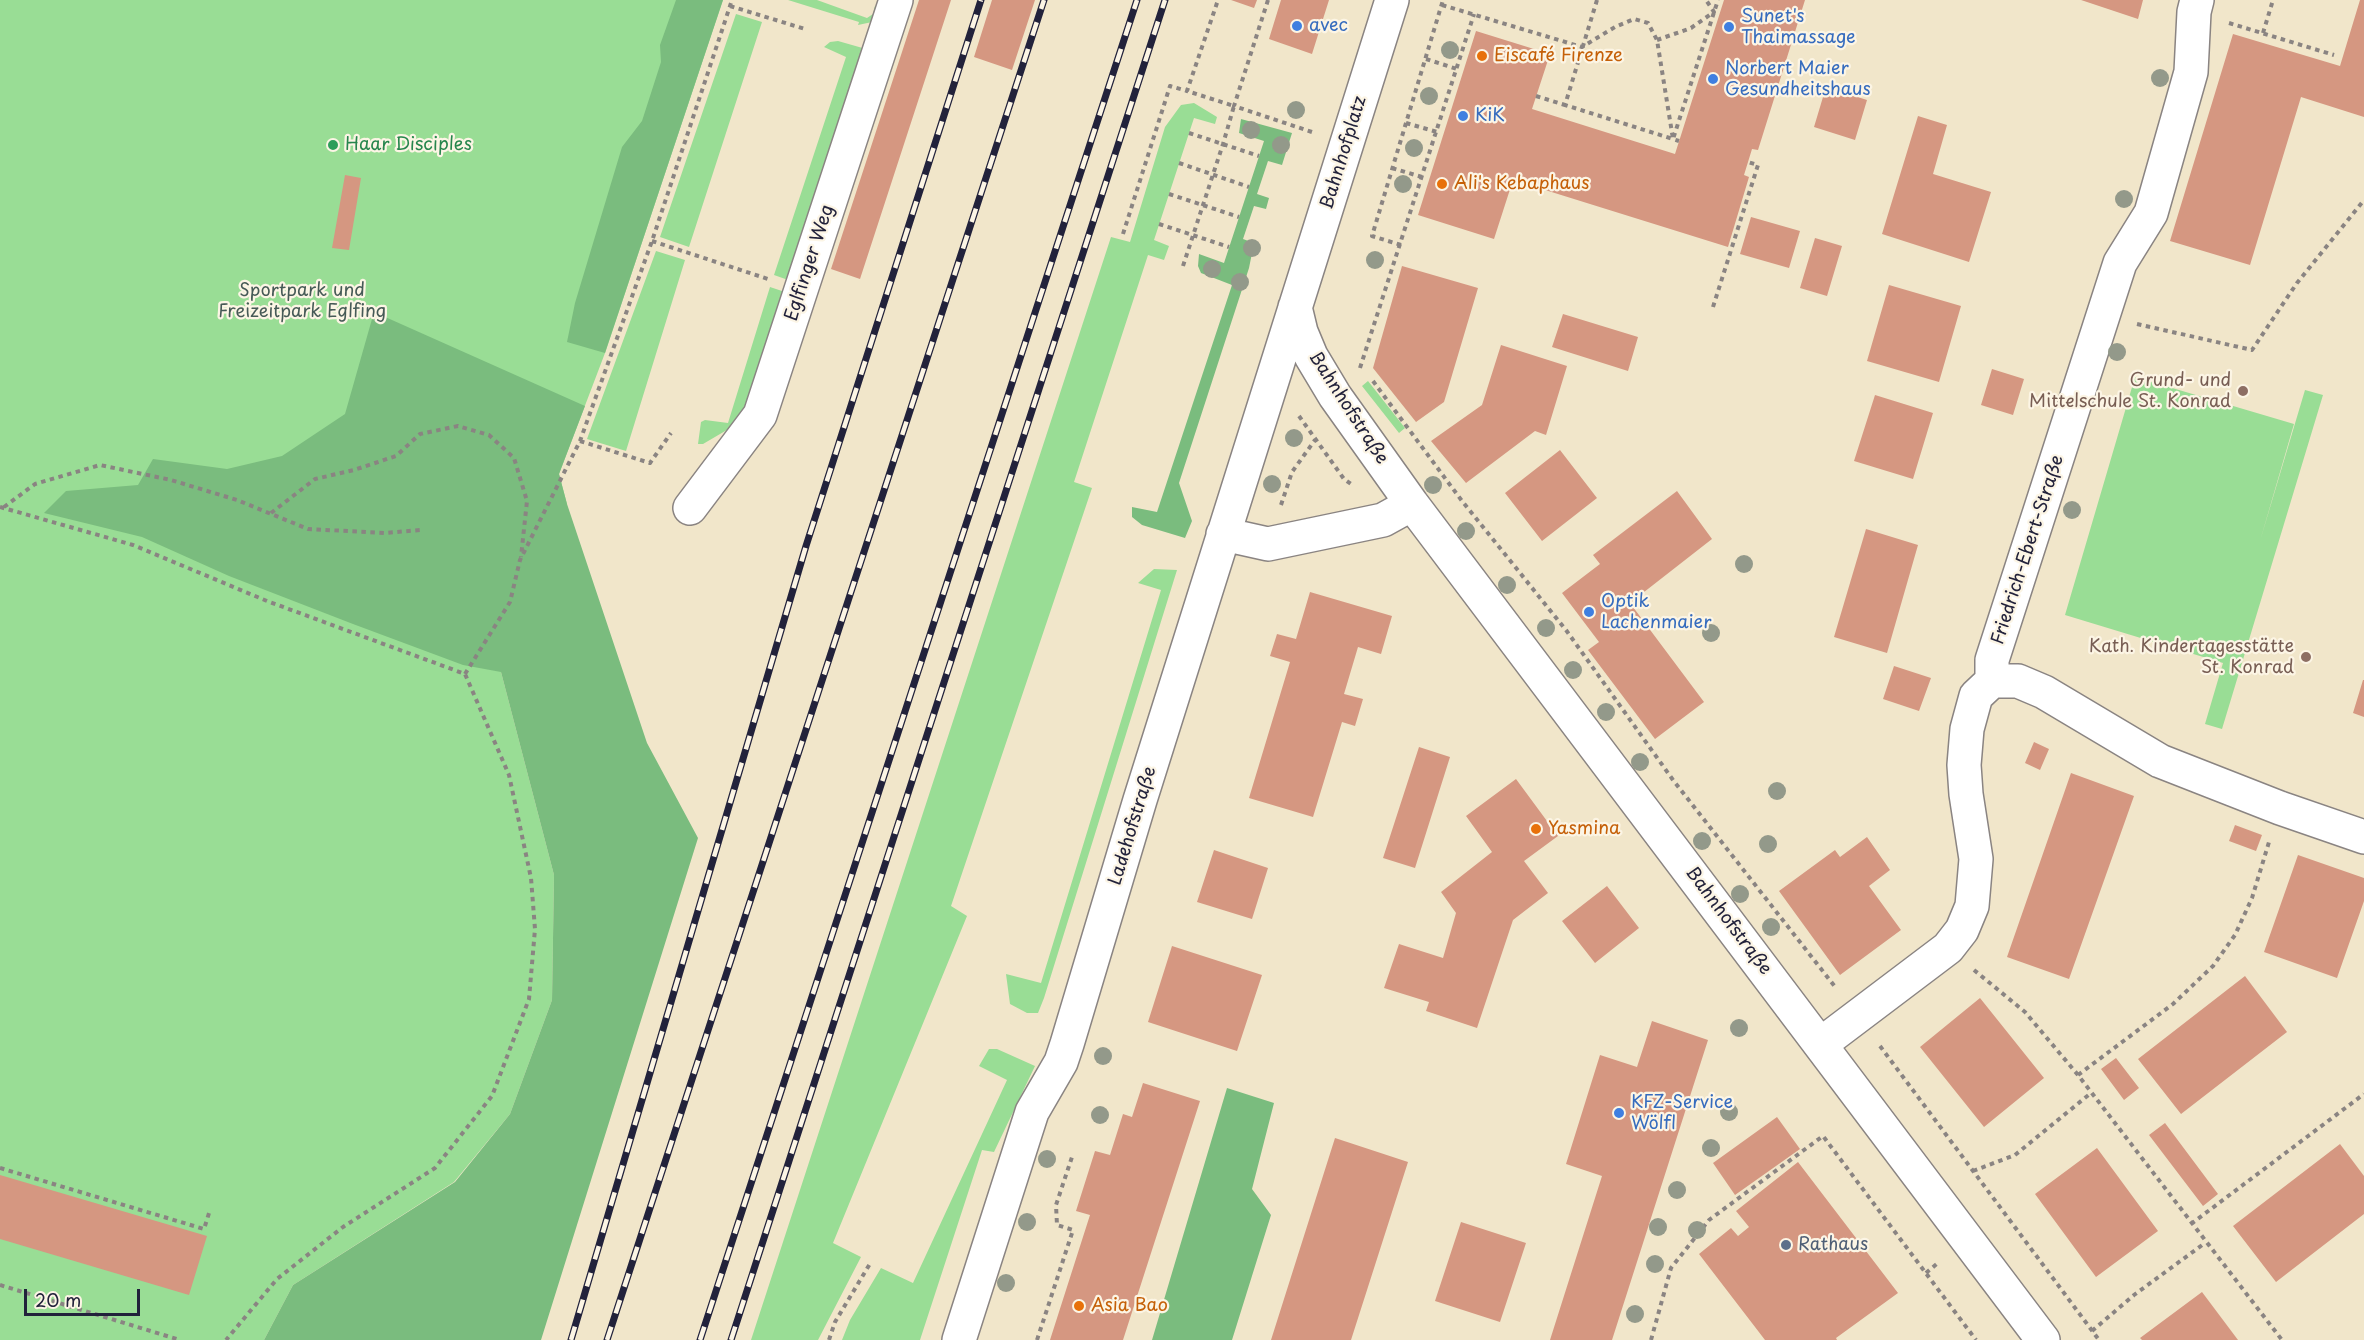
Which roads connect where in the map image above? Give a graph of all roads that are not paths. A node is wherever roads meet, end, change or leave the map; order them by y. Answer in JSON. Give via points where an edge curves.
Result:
{"nodes":[{"id":1,"x":896,"y":0,"type":"edge"},
{"id":2,"x":1392,"y":0,"type":"edge"},
{"id":3,"x":2196,"y":6,"type":"edge"},
{"id":4,"x":1295,"y":307,"type":"junction"},
{"id":5,"x":1412,"y":504,"type":"junction"},
{"id":6,"x":690,"y":508,"type":"dead end"},
{"id":7,"x":1223,"y":534,"type":"junction"},
{"id":8,"x":1992,"y":681,"type":"junction"},
{"id":9,"x":2364,"y":837,"type":"edge"},
{"id":10,"x":1821,"y":1044,"type":"junction"},
{"id":11,"x":959,"y":1340,"type":"edge"},
{"id":12,"x":2043,"y":1340,"type":"edge"}],
"edges":[{"from":1,"to":6,"type":"street","name":"Eglfinger Weg","via":[[760,416]]},
{"from":2,"to":4,"type":"street","name":"Bahnhofplatz"},
{"from":3,"to":8,"type":"street","name":"Friedrich-Ebert-Straße","via":[[2191,72],[2151,213],[2120,263],[1992,660]]},
{"from":4,"to":5,"type":"street","name":"Bahnhofstraße","via":[[1311,356]]},
{"from":4,"to":7,"type":"street","name":"Ladehofstraße"},
{"from":5,"to":7,"type":"street","via":[[1383,520],[1268,544]]},
{"from":5,"to":10,"type":"street","name":"Bahnhofstraße"},
{"from":7,"to":11,"type":"street","name":"Ladehofstraße","via":[[1067,1044],[1032,1112]]},
{"from":8,"to":9,"type":"street","via":[[2018,681],[2044,692],[2160,760]]},
{"from":8,"to":10,"type":"street","via":[[1976,696],[1967,729],[1966,794],[1976,859],[1972,906],[1962,930],[1948,948]]},
{"from":10,"to":12,"type":"street","name":"Bahnhofstraße"}]}
